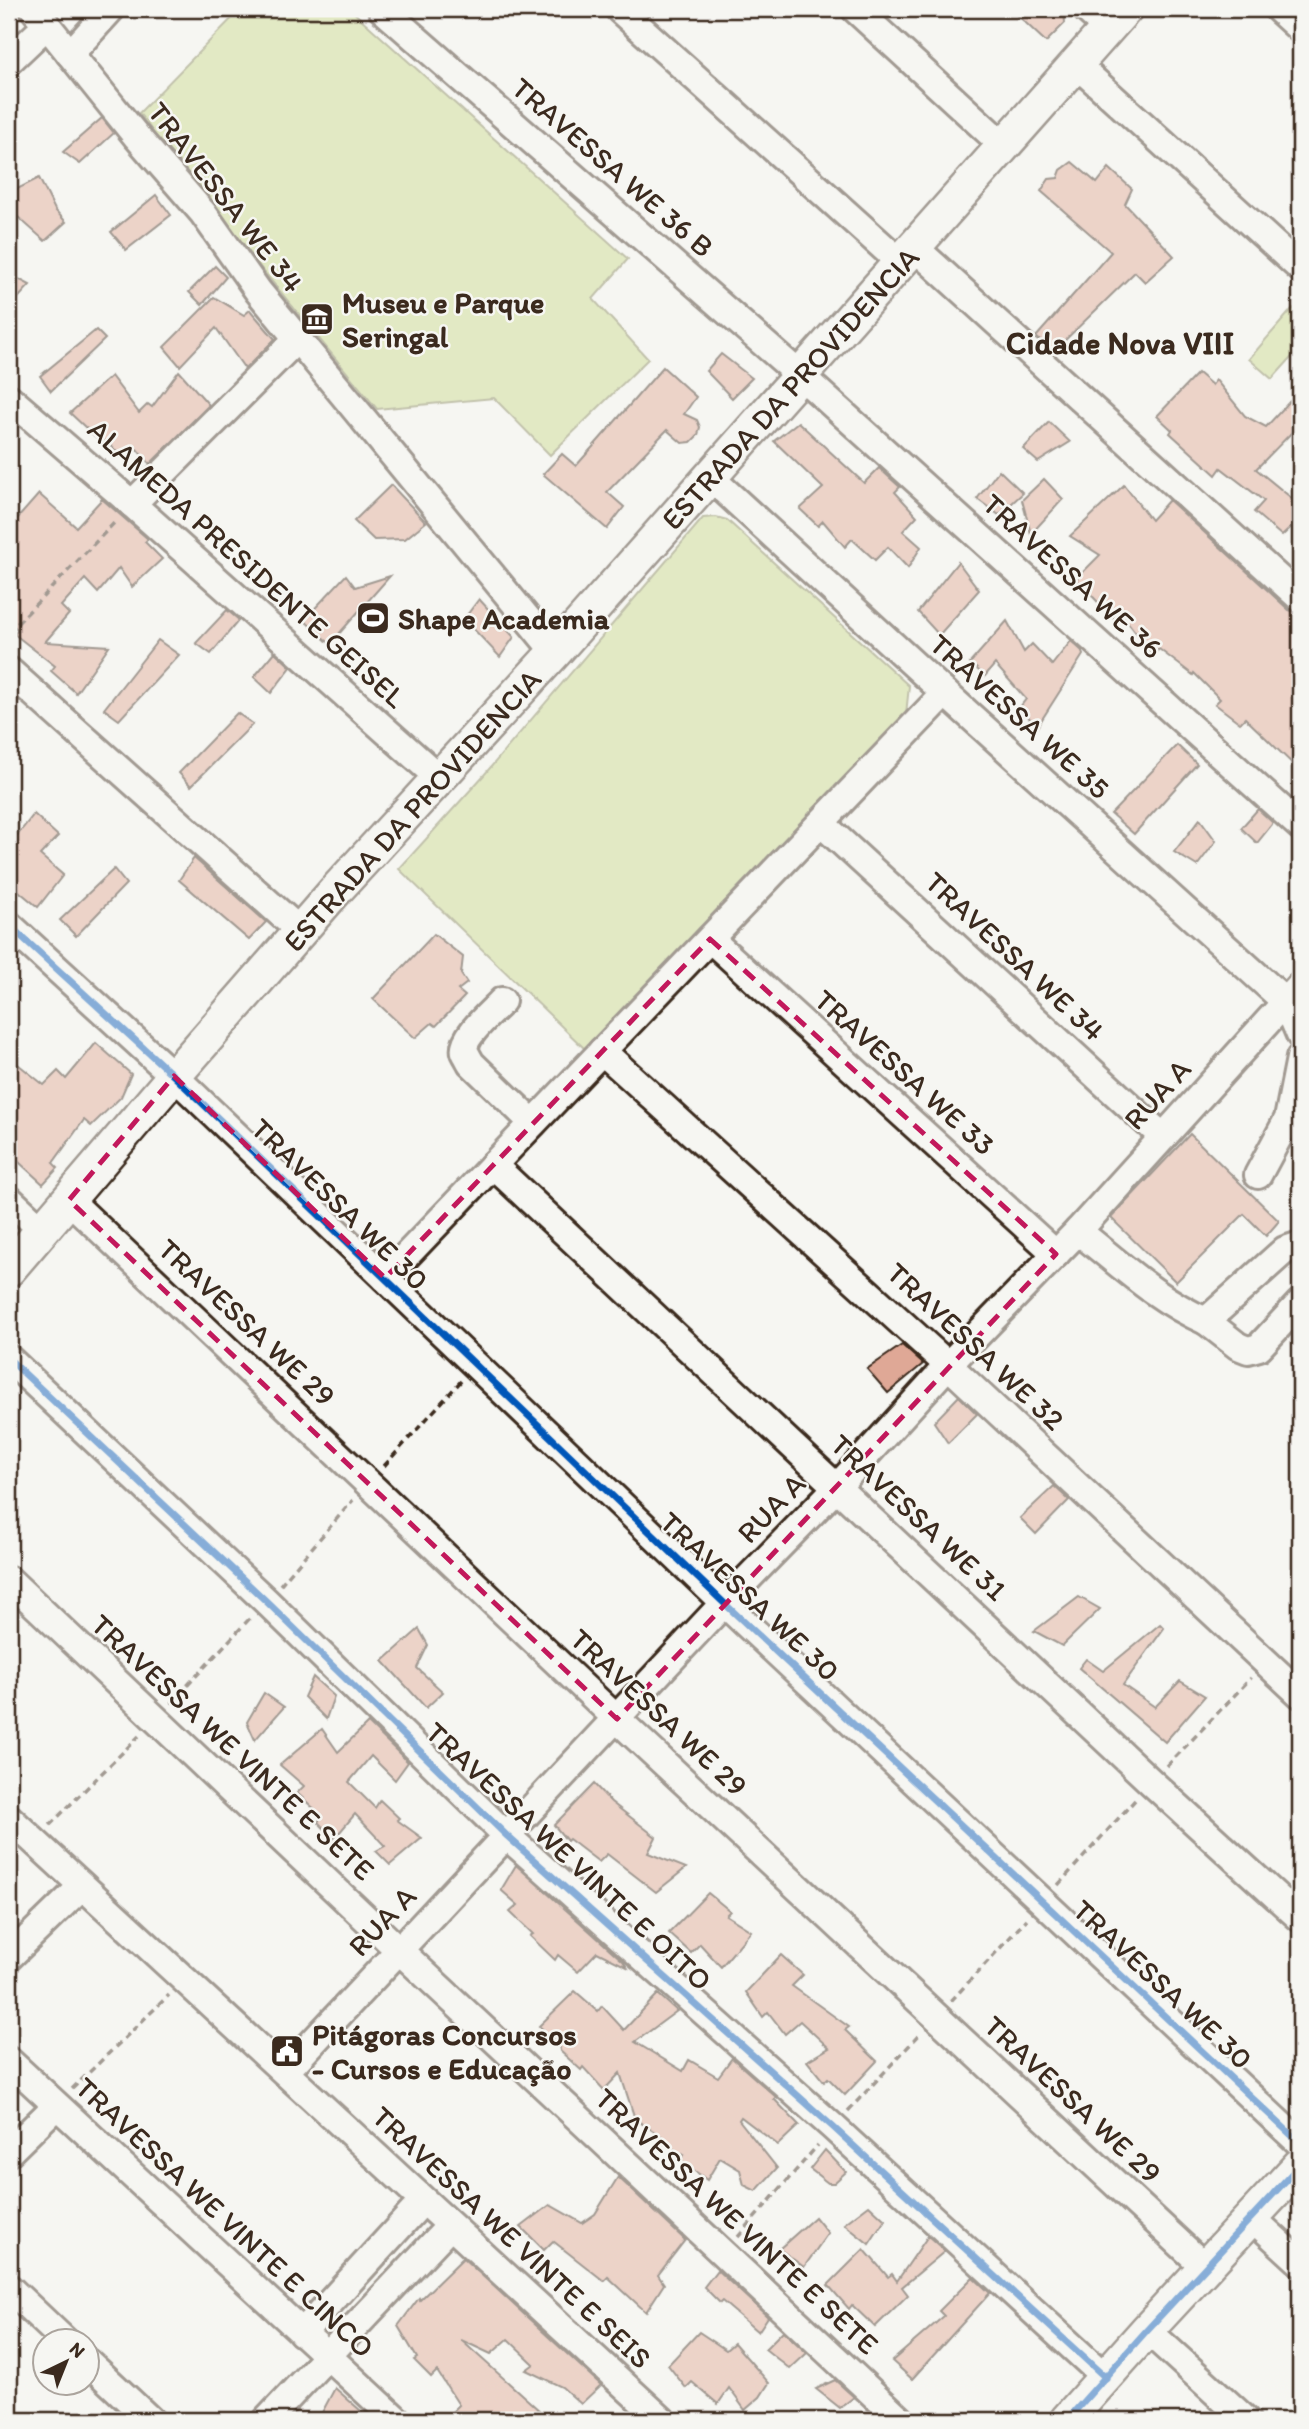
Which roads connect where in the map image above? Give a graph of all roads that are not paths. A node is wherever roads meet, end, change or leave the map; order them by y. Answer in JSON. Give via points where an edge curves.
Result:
{"nodes":[{"id":1,"x":111,"y":9,"type":"edge"},
{"id":2,"x":382,"y":9,"type":"edge"},
{"id":3,"x":619,"y":9,"type":"edge"},
{"id":4,"x":855,"y":9,"type":"edge"},
{"id":5,"x":1278,"y":9,"type":"edge"},
{"id":6,"x":1106,"y":15,"type":"edge"},
{"id":7,"x":41,"y":17,"type":"edge"},
{"id":8,"x":1300,"y":30,"type":"edge"},
{"id":9,"x":70,"y":54,"type":"junction"},
{"id":10,"x":9,"y":61,"type":"edge"},
{"id":11,"x":1076,"y":64,"type":"junction"},
{"id":12,"x":1004,"y":146,"type":"junction"},
{"id":13,"x":908,"y":255,"type":"junction"},
{"id":14,"x":1300,"y":268,"type":"edge"},
{"id":15,"x":296,"y":339,"type":"junction"},
{"id":16,"x":801,"y":376,"type":"junction"},
{"id":17,"x":9,"y":398,"type":"edge"},
{"id":18,"x":711,"y":478,"type":"junction"},
{"id":19,"x":132,"y":504,"type":"junction"},
{"id":20,"x":1300,"y":598,"type":"edge"},
{"id":21,"x":555,"y":652,"type":"junction"},
{"id":22,"x":9,"y":671,"type":"edge"},
{"id":23,"x":945,"y":693,"type":"junction"},
{"id":24,"x":440,"y":779,"type":"junction"},
{"id":25,"x":821,"y":823,"type":"junction"},
{"id":26,"x":1300,"y":826,"type":"edge"},
{"id":27,"x":9,"y":925,"type":"edge"},
{"id":28,"x":301,"y":932,"type":"junction"},
{"id":29,"x":710,"y":939,"type":"junction"},
{"id":30,"x":1293,"y":994,"type":"edge"},
{"id":31,"x":502,"y":1001,"type":"dead end"},
{"id":32,"x":1300,"y":1035,"type":"edge"},
{"id":33,"x":602,"y":1051,"type":"junction"},
{"id":34,"x":1300,"y":1058,"type":"edge"},
{"id":35,"x":173,"y":1076,"type":"junction"},
{"id":36,"x":533,"y":1123,"type":"junction"},
{"id":37,"x":1163,"y":1137,"type":"junction"},
{"id":38,"x":493,"y":1165,"type":"junction"},
{"id":39,"x":1258,"y":1175,"type":"dead end"},
{"id":40,"x":9,"y":1199,"type":"edge"},
{"id":41,"x":69,"y":1200,"type":"junction"},
{"id":42,"x":42,"y":1230,"type":"junction"},
{"id":43,"x":1078,"y":1231,"type":"junction"},
{"id":44,"x":1300,"y":1245,"type":"edge"},
{"id":45,"x":1056,"y":1254,"type":"junction"},
{"id":46,"x":9,"y":1269,"type":"edge"},
{"id":47,"x":385,"y":1278,"type":"junction"},
{"id":48,"x":1300,"y":1303,"type":"edge"},
{"id":49,"x":1206,"y":1321,"type":"junction"},
{"id":50,"x":9,"y":1359,"type":"edge"},
{"id":51,"x":948,"y":1365,"type":"junction"},
{"id":52,"x":838,"y":1486,"type":"junction"},
{"id":53,"x":9,"y":1580,"type":"edge"},
{"id":54,"x":724,"y":1603,"type":"junction"},
{"id":55,"x":1300,"y":1695,"type":"edge"},
{"id":56,"x":617,"y":1718,"type":"junction"},
{"id":57,"x":9,"y":1818,"type":"edge"},
{"id":58,"x":507,"y":1836,"type":"junction"},
{"id":59,"x":82,"y":1886,"type":"junction"},
{"id":60,"x":1300,"y":1918,"type":"edge"},
{"id":61,"x":400,"y":1951,"type":"junction"},
{"id":62,"x":9,"y":1957,"type":"edge"},
{"id":63,"x":9,"y":2061,"type":"edge"},
{"id":64,"x":285,"y":2073,"type":"junction"},
{"id":65,"x":56,"y":2106,"type":"junction"},
{"id":66,"x":1300,"y":2143,"type":"edge"},
{"id":67,"x":9,"y":2152,"type":"edge"},
{"id":68,"x":1300,"y":2165,"type":"edge"},
{"id":69,"x":423,"y":2201,"type":"junction"},
{"id":70,"x":1252,"y":2218,"type":"junction"},
{"id":71,"x":450,"y":2226,"type":"junction"},
{"id":72,"x":1300,"y":2262,"type":"edge"},
{"id":73,"x":1206,"y":2268,"type":"junction"},
{"id":74,"x":9,"y":2288,"type":"edge"},
{"id":75,"x":51,"y":2328,"type":"edge"},
{"id":76,"x":1147,"y":2330,"type":"junction"},
{"id":77,"x":302,"y":2333,"type":"junction"},
{"id":78,"x":327,"y":2356,"type":"junction"},
{"id":79,"x":102,"y":2375,"type":"edge"},
{"id":80,"x":1105,"y":2378,"type":"junction"},
{"id":81,"x":150,"y":2420,"type":"edge"},
{"id":82,"x":267,"y":2420,"type":"edge"},
{"id":83,"x":397,"y":2420,"type":"edge"},
{"id":84,"x":662,"y":2420,"type":"edge"},
{"id":85,"x":901,"y":2420,"type":"edge"},
{"id":86,"x":1067,"y":2420,"type":"edge"},
{"id":87,"x":1246,"y":2420,"type":"edge"}],
"edges":[{"from":1,"to":9,"type":"street"},
{"from":2,"to":16,"type":"street","name":"TRAVESSA WE 36 B"},
{"from":3,"to":13,"type":"street"},
{"from":4,"to":12,"type":"street"},
{"from":5,"to":8,"type":"street"},
{"from":6,"to":11,"type":"main road","name":"ESTRADA DA PROVIDENCIA"},
{"from":7,"to":9,"type":"street","name":"TRAVESSA WE 34"},
{"from":7,"to":10,"type":"street"},
{"from":9,"to":15,"type":"street","name":"TRAVESSA WE 34","via":[[203,213]]},
{"from":11,"to":12,"type":"main road","name":"ESTRADA DA PROVIDENCIA"},
{"from":11,"to":14,"type":"street"},
{"from":12,"to":13,"type":"main road","name":"ESTRADA DA PROVIDENCIA"},
{"from":13,"to":16,"type":"main road","name":"ESTRADA DA PROVIDENCIA"},
{"from":13,"to":20,"type":"street"},
{"from":15,"to":19,"type":"street"},
{"from":15,"to":21,"type":"street","name":"TRAVESSA WE 34"},
{"from":16,"to":18,"type":"main road","name":"ESTRADA DA PROVIDENCIA"},
{"from":16,"to":26,"type":"street","name":"TRAVESSA WE 36"},
{"from":17,"to":19,"type":"street","name":"ALAMEDA PRESIDENTE GEISEL"},
{"from":18,"to":21,"type":"main road","name":"ESTRADA DA PROVIDENCIA"},
{"from":18,"to":23,"type":"street","name":"TRAVESSA WE 35"},
{"from":19,"to":24,"type":"street","name":"ALAMEDA PRESIDENTE GEISEL"},
{"from":21,"to":24,"type":"main road","name":"ESTRADA DA PROVIDENCIA"},
{"from":22,"to":28,"type":"street"},
{"from":23,"to":25,"type":"street"},
{"from":23,"to":30,"type":"street","name":"TRAVESSA WE 35"},
{"from":24,"to":28,"type":"main road","name":"ESTRADA DA PROVIDENCIA"},
{"from":25,"to":29,"type":"street"},
{"from":25,"to":37,"type":"street","name":"TRAVESSA WE 34"},
{"from":27,"to":35,"type":"street","name":"TRAVESSA WE 30"},
{"from":28,"to":35,"type":"main road","name":"ESTRADA DA PROVIDENCIA"},
{"from":29,"to":33,"type":"street"},
{"from":29,"to":45,"type":"street","name":"TRAVESSA WE 33"},
{"from":30,"to":32,"type":"street"},
{"from":30,"to":37,"type":"street","name":"RUA A"},
{"from":31,"to":36,"type":"street","via":[[470,1035],[465,1053]]},
{"from":33,"to":36,"type":"street"},
{"from":33,"to":51,"type":"street","name":"TRAVESSA WE 32"},
{"from":34,"to":39,"type":"street","via":[[1288,1119]]},
{"from":35,"to":41,"type":"main road","name":"ESTRADA DA PROVIDENCIA"},
{"from":35,"to":47,"type":"street","name":"TRAVESSA WE 30"},
{"from":36,"to":38,"type":"street"},
{"from":37,"to":43,"type":"street","name":"RUA A"},
{"from":38,"to":47,"type":"street"},
{"from":38,"to":52,"type":"street","name":"TRAVESSA WE 31"},
{"from":40,"to":42,"type":"street"},
{"from":41,"to":42,"type":"main road","name":"ESTRADA DA PROVIDENCIA"},
{"from":41,"to":56,"type":"street","name":"TRAVESSA WE 29"},
{"from":42,"to":46,"type":"main road","name":"ESTRADA DA PROVIDENCIA"},
{"from":43,"to":45,"type":"street","name":"RUA A"},
{"from":43,"to":49,"type":"street","via":[[1124,1270],[1181,1310]]},
{"from":44,"to":49,"type":"street","via":[[1285,1250]]},
{"from":45,"to":51,"type":"street","name":"RUA A"},
{"from":47,"to":54,"type":"street","name":"TRAVESSA WE 30"},
{"from":48,"to":49,"type":"street","via":[[1259,1347],[1248,1350]]},
{"from":50,"to":58,"type":"street","name":"TRAVESSA WE VINTE E OITO"},
{"from":51,"to":52,"type":"street","name":"RUA A"},
{"from":51,"to":55,"type":"street","name":"TRAVESSA WE 32"},
{"from":52,"to":54,"type":"street","name":"RUA A"},
{"from":52,"to":60,"type":"street","name":"TRAVESSA WE 31"},
{"from":53,"to":61,"type":"street","name":"TRAVESSA WE VINTE E SETE"},
{"from":54,"to":56,"type":"street","name":"RUA A"},
{"from":54,"to":66,"type":"street","name":"TRAVESSA WE 30"},
{"from":56,"to":58,"type":"street","name":"RUA A"},
{"from":56,"to":73,"type":"street","name":"TRAVESSA WE 29"},
{"from":57,"to":59,"type":"street","name":"TRAVESSA WE VINTE E SEIS"},
{"from":58,"to":61,"type":"street","name":"RUA A"},
{"from":58,"to":80,"type":"street","name":"TRAVESSA WE VINTE E OITO"},
{"from":59,"to":62,"type":"street"},
{"from":59,"to":64,"type":"street","name":"TRAVESSA WE VINTE E SEIS"},
{"from":61,"to":64,"type":"street","name":"RUA A"},
{"from":61,"to":85,"type":"street","name":"TRAVESSA WE VINTE E SETE"},
{"from":63,"to":65,"type":"street","name":"TRAVESSA WE VINTE E CINCO"},
{"from":64,"to":69,"type":"street","name":"TRAVESSA WE VINTE E SEIS"},
{"from":65,"to":67,"type":"street"},
{"from":65,"to":77,"type":"street","name":"TRAVESSA WE VINTE E CINCO"},
{"from":68,"to":70,"type":"main road"},
{"from":69,"to":71,"type":"street","name":"TRAVESSA WE VINTE E SEIS"},
{"from":69,"to":77,"type":"street"},
{"from":70,"to":72,"type":"street"},
{"from":70,"to":73,"type":"main road"},
{"from":71,"to":78,"type":"street"},
{"from":71,"to":84,"type":"street","name":"TRAVESSA WE VINTE E SEIS"},
{"from":73,"to":76,"type":"main road"},
{"from":74,"to":75,"type":"street"},
{"from":76,"to":80,"type":"main road"},
{"from":76,"to":87,"type":"street"},
{"from":77,"to":78,"type":"street","name":"TRAVESSA WE VINTE E CINCO"},
{"from":78,"to":82,"type":"street"},
{"from":78,"to":83,"type":"street","name":"TRAVESSA WE VINTE E CINCO"},
{"from":79,"to":81,"type":"street"},
{"from":80,"to":86,"type":"main road"}]}
